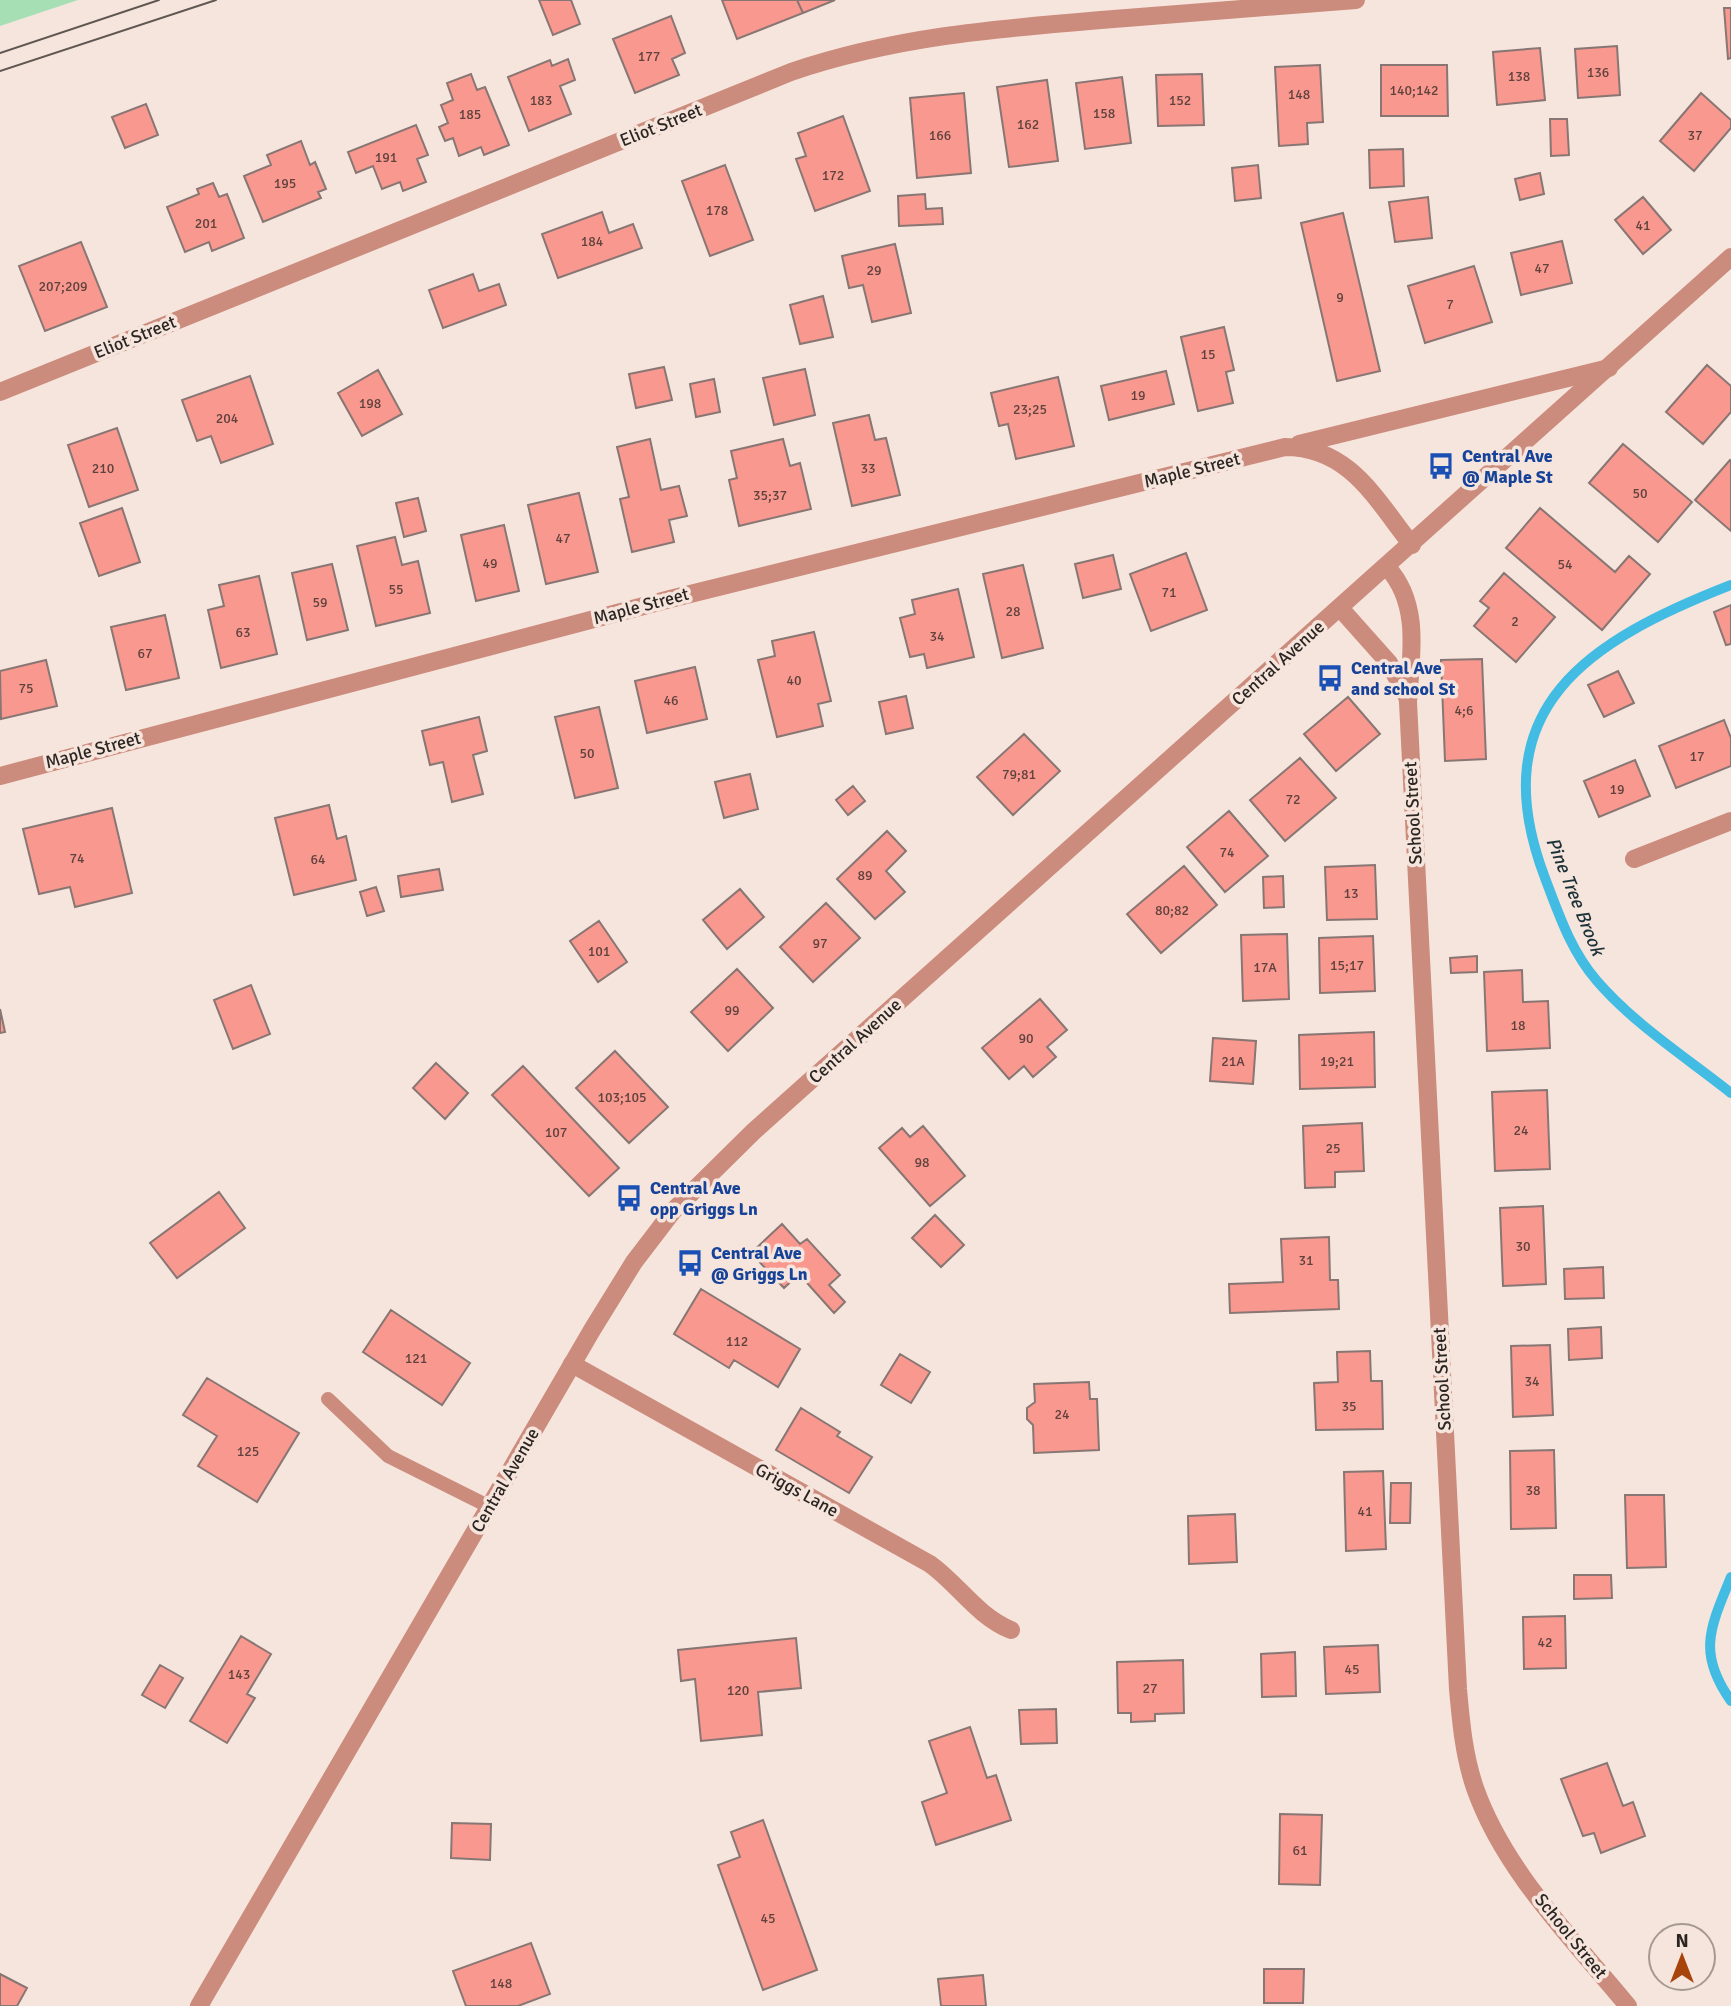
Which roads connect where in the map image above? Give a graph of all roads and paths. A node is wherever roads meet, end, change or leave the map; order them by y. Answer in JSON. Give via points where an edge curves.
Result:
{"nodes":[{"id":1,"x":1356,"y":0,"type":"edge"},
{"id":2,"x":1731,"y":257,"type":"edge"},
{"id":3,"x":1609,"y":368,"type":"junction"},
{"id":4,"x":0,"y":392,"type":"edge"},
{"id":5,"x":1285,"y":447,"type":"junction"},
{"id":6,"x":1412,"y":545,"type":"junction"},
{"id":7,"x":1387,"y":567,"type":"junction"},
{"id":8,"x":1340,"y":608,"type":"junction"},
{"id":9,"x":1408,"y":702,"type":"junction"},
{"id":10,"x":0,"y":776,"type":"edge"},
{"id":11,"x":1731,"y":821,"type":"edge"},
{"id":12,"x":1634,"y":859,"type":"dead end"},
{"id":13,"x":572,"y":1364,"type":"junction"},
{"id":14,"x":328,"y":1399,"type":"dead end"},
{"id":15,"x":490,"y":1507,"type":"junction"},
{"id":16,"x":1011,"y":1630,"type":"dead end"},
{"id":17,"x":199,"y":2006,"type":"edge"},
{"id":18,"x":1628,"y":2006,"type":"edge"}],
"edges":[{"from":1,"to":4,"type":"street","name":"Eliot Street","via":[[1000,29],[846,54],[791,72]]},
{"from":2,"to":3,"type":"street","name":"Central Avenue"},
{"from":3,"to":5,"type":"street","name":"Maple Street"},
{"from":3,"to":6,"type":"street","name":"Central Avenue"},
{"from":5,"to":6,"type":"street","name":"Maple Street","via":[[1316,450],[1341,461]]},
{"from":5,"to":10,"type":"street","name":"Maple Street","via":[[692,593]]},
{"from":6,"to":7,"type":"street","name":"Central Avenue"},
{"from":7,"to":8,"type":"street","name":"Central Avenue"},
{"from":7,"to":9,"type":"street","name":"School Street","via":[[1403,586],[1411,615]]},
{"from":8,"to":9,"type":"street","name":"School Street","via":[[1389,663]]},
{"from":8,"to":13,"type":"street","name":"Central Avenue","via":[[687,1195],[634,1262]]},
{"from":9,"to":18,"type":"street","name":"School Street","via":[[1455,1640],[1467,1760],[1507,1852]]},
{"from":11,"to":12,"type":"street"},
{"from":13,"to":15,"type":"street","name":"Central Avenue"},
{"from":13,"to":16,"type":"street","name":"Griggs Lane","via":[[930,1564],[985,1617]]},
{"from":14,"to":15,"type":"lane","via":[[388,1456]]},
{"from":15,"to":17,"type":"street","name":"Central Avenue"}]}
